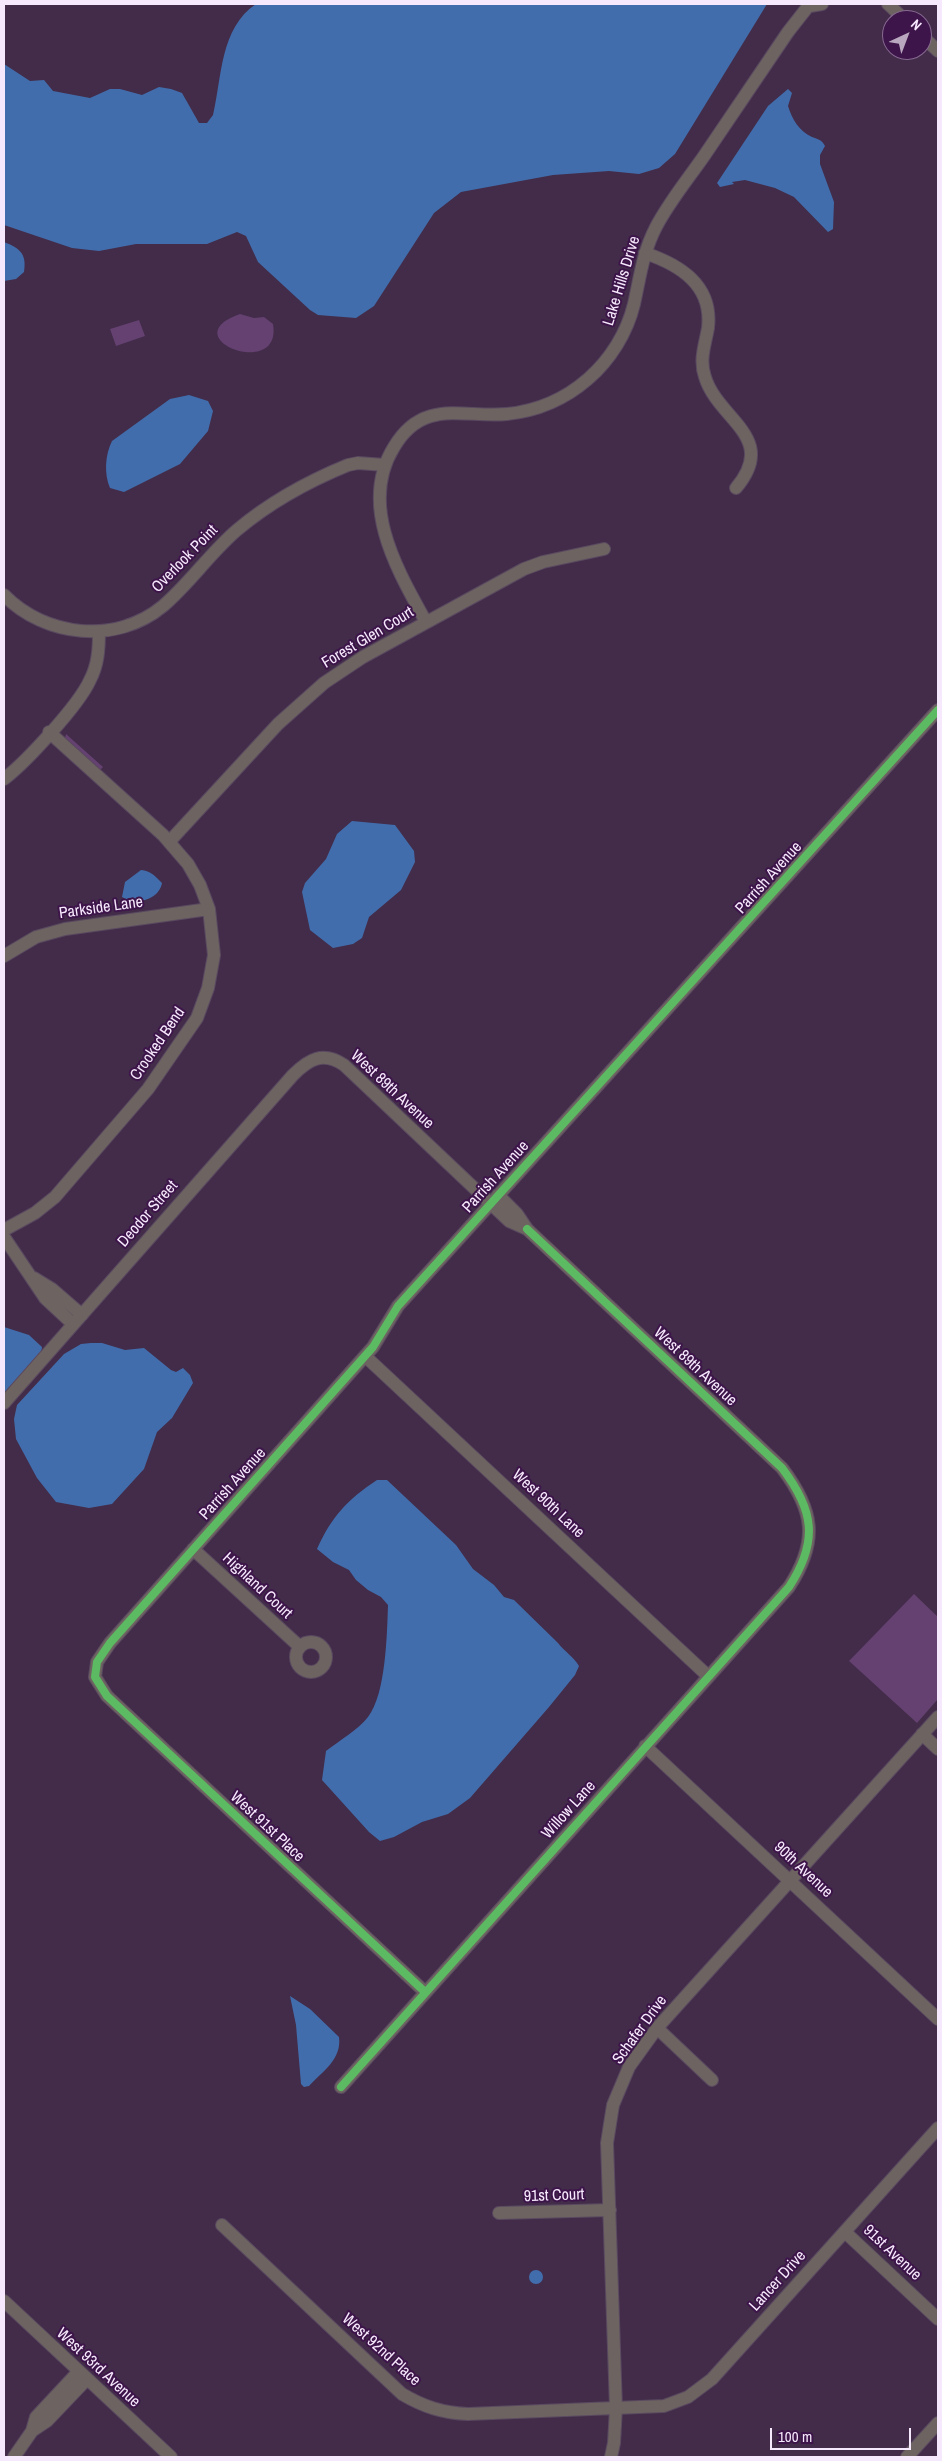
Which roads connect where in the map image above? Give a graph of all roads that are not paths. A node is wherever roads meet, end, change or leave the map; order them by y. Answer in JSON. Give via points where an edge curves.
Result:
{"nodes":[{"id":1,"x":814,"y":5,"type":"edge"},
{"id":2,"x":645,"y":254,"type":"junction"},
{"id":3,"x":385,"y":465,"type":"junction"},
{"id":4,"x":736,"y":488,"type":"dead end"},
{"id":5,"x":604,"y":550,"type":"dead end"},
{"id":6,"x":4,"y":596,"type":"edge"},
{"id":7,"x":426,"y":622,"type":"junction"},
{"id":8,"x":99,"y":632,"type":"junction"},
{"id":9,"x":938,"y":710,"type":"edge"},
{"id":10,"x":50,"y":732,"type":"junction"},
{"id":11,"x":4,"y":779,"type":"edge"},
{"id":12,"x":170,"y":842,"type":"junction"},
{"id":13,"x":209,"y":909,"type":"junction"},
{"id":14,"x":4,"y":956,"type":"edge"},
{"id":15,"x":324,"y":1057,"type":"joint"},
{"id":16,"x":494,"y":1199,"type":"junction"},
{"id":17,"x":4,"y":1230,"type":"edge"},
{"id":18,"x":4,"y":1237,"type":"edge"},
{"id":19,"x":77,"y":1320,"type":"junction"},
{"id":20,"x":366,"y":1356,"type":"junction"},
{"id":21,"x":4,"y":1403,"type":"edge"},
{"id":22,"x":808,"y":1546,"type":"joint"},
{"id":23,"x":193,"y":1549,"type":"junction"},
{"id":24,"x":300,"y":1647,"type":"dead end"},
{"id":25,"x":708,"y":1676,"type":"junction"},
{"id":26,"x":95,"y":1677,"type":"joint"},
{"id":27,"x":938,"y":1717,"type":"edge"},
{"id":28,"x":922,"y":1734,"type":"junction"},
{"id":29,"x":645,"y":1746,"type":"junction"},
{"id":30,"x":938,"y":1749,"type":"edge"},
{"id":31,"x":790,"y":1880,"type":"junction"},
{"id":32,"x":425,"y":1992,"type":"junction"},
{"id":33,"x":938,"y":2019,"type":"edge"},
{"id":34,"x":657,"y":2028,"type":"junction"},
{"id":35,"x":712,"y":2080,"type":"dead end"},
{"id":36,"x":340,"y":2087,"type":"dead end"},
{"id":37,"x":938,"y":2128,"type":"edge"},
{"id":38,"x":610,"y":2210,"type":"junction"},
{"id":39,"x":499,"y":2213,"type":"dead end"},
{"id":40,"x":222,"y":2224,"type":"dead end"},
{"id":41,"x":845,"y":2232,"type":"junction"},
{"id":42,"x":4,"y":2301,"type":"edge"},
{"id":43,"x":938,"y":2319,"type":"edge"},
{"id":44,"x":83,"y":2375,"type":"junction"},
{"id":45,"x":616,"y":2408,"type":"junction"},
{"id":46,"x":938,"y":2423,"type":"edge"},
{"id":47,"x":14,"y":2457,"type":"edge"},
{"id":48,"x":171,"y":2457,"type":"edge"},
{"id":49,"x":611,"y":2457,"type":"edge"},
{"id":50,"x":907,"y":2457,"type":"edge"}],
"edges":[{"from":1,"to":2,"type":"street","name":"Lake Hills Drive","via":[[788,32],[661,218]]},
{"from":2,"to":3,"type":"street","name":"Lake Hills Drive","via":[[634,306],[624,332],[609,356],[588,379],[562,397],[529,410],[496,414],[451,412],[431,416],[405,433]]},
{"from":2,"to":4,"type":"street","via":[[682,269],[705,300],[708,317],[702,358],[705,377],[716,399],[745,435],[752,455],[750,471]]},
{"from":3,"to":7,"type":"street","name":"Lake Hills Drive","via":[[381,493],[384,530],[393,558]]},
{"from":3,"to":8,"type":"street","name":"Overlook Point","via":[[348,465],[282,499],[229,537],[154,612],[126,626]]},
{"from":5,"to":7,"type":"street","name":"Forest Glen Court","via":[[534,565]]},
{"from":6,"to":8,"type":"street","name":"Overlook Point","via":[[26,614],[43,622],[70,630]]},
{"from":7,"to":12,"type":"street","name":"Forest Glen Court","via":[[353,662],[301,702]]},
{"from":8,"to":10,"type":"street","via":[[98,655],[91,680]]},
{"from":9,"to":16,"type":"street","name":"Parrish Avenue"},
{"from":10,"to":11,"type":"street"},
{"from":10,"to":12,"type":"street","name":"Crooked Bend"},
{"from":12,"to":13,"type":"street","name":"Crooked Bend","via":[[194,874]]},
{"from":13,"to":14,"type":"street","name":"Parkside Lane","via":[[65,929],[36,937]]},
{"from":13,"to":17,"type":"street","name":"Crooked Bend","via":[[214,947],[211,976],[202,1006],[183,1040],[131,1110],[55,1197],[35,1213]]},
{"from":15,"to":16,"type":"street","name":"West 89th Avenue","via":[[344,1065]]},
{"from":15,"to":19,"type":"street","name":"Deodor Street","via":[[306,1062],[293,1075]]},
{"from":16,"to":20,"type":"street","name":"Parrish Avenue","via":[[398,1306]]},
{"from":16,"to":22,"type":"street","name":"West 89th Avenue","via":[[510,1221],[527,1229],[782,1468],[799,1490],[808,1518]]},
{"from":18,"to":19,"type":"street","via":[[16,1259],[32,1276],[52,1289]]},
{"from":19,"to":21,"type":"street","name":"Deodor Street"},
{"from":20,"to":23,"type":"street","name":"Parrish Avenue"},
{"from":20,"to":25,"type":"street","name":"West 90th Lane"},
{"from":22,"to":25,"type":"street","name":"Willow Lane","via":[[801,1568],[789,1587]]},
{"from":23,"to":24,"type":"street","name":"Highland Court"},
{"from":23,"to":26,"type":"street","name":"Parrish Avenue","via":[[110,1643],[97,1662]]},
{"from":25,"to":29,"type":"street","name":"Willow Lane"},
{"from":26,"to":32,"type":"street","name":"West 91st Place","via":[[106,1696]]},
{"from":27,"to":28,"type":"street","name":"Schafer Drive"},
{"from":28,"to":30,"type":"street"},
{"from":28,"to":31,"type":"street","name":"Schafer Drive"},
{"from":29,"to":31,"type":"street","name":"90th Avenue"},
{"from":29,"to":32,"type":"street","name":"Willow Lane"},
{"from":31,"to":33,"type":"street","name":"90th Avenue"},
{"from":31,"to":34,"type":"street","name":"Schafer Drive"},
{"from":32,"to":36,"type":"street","name":"Willow Lane"},
{"from":34,"to":35,"type":"street"},
{"from":34,"to":38,"type":"street","name":"Schafer Drive","via":[[629,2067],[613,2105],[607,2143]]},
{"from":37,"to":41,"type":"street","name":"Lancer Drive"},
{"from":38,"to":39,"type":"street","name":"91st Court"},
{"from":38,"to":45,"type":"street","name":"Schafer Drive"},
{"from":40,"to":45,"type":"street","name":"West 92nd Place","via":[[402,2394],[426,2407],[446,2413],[468,2414]]},
{"from":41,"to":43,"type":"street","name":"91st Avenue"},
{"from":41,"to":45,"type":"street","name":"Lancer Drive","via":[[712,2379],[688,2397],[664,2406]]},
{"from":42,"to":44,"type":"street","name":"West 93rd Avenue"},
{"from":44,"to":47,"type":"street","via":[[47,2421],[32,2431]]},
{"from":44,"to":48,"type":"street","name":"West 93rd Avenue"},
{"from":45,"to":49,"type":"street","name":"Schafer Drive"},
{"from":46,"to":50,"type":"street"}]}
